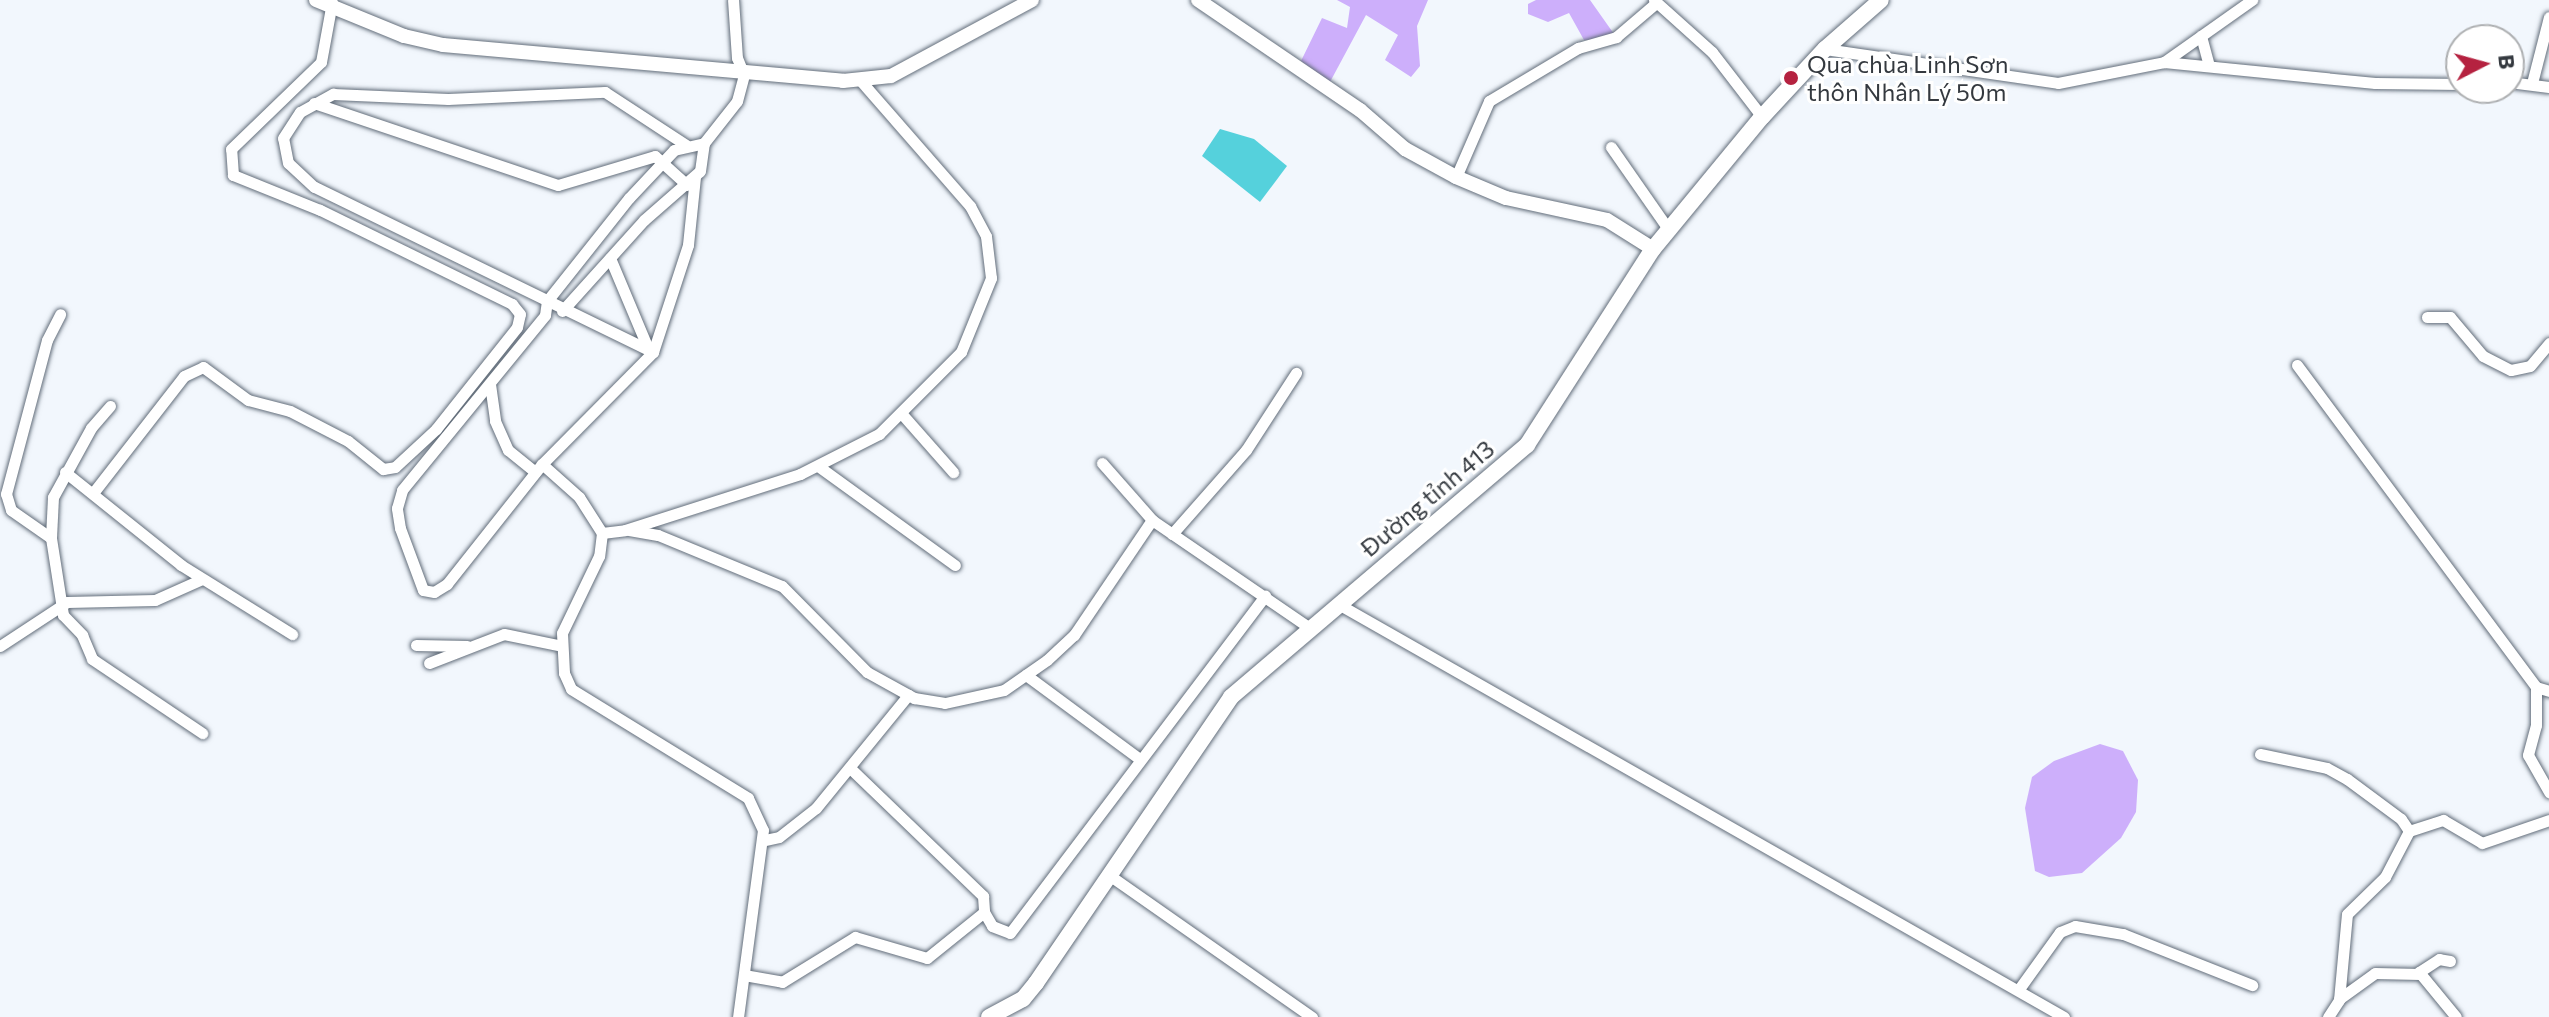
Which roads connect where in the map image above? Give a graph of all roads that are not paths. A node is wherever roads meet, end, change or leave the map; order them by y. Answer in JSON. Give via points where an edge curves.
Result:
{"nodes":[{"id":1,"x":316,"y":0,"type":"edge"},
{"id":2,"x":733,"y":0,"type":"edge"},
{"id":3,"x":1032,"y":0,"type":"edge"},
{"id":4,"x":1198,"y":0,"type":"edge"},
{"id":5,"x":1881,"y":0,"type":"edge"},
{"id":6,"x":2252,"y":0,"type":"edge"},
{"id":7,"x":1655,"y":2,"type":"edge"},
{"id":8,"x":332,"y":3,"type":"edge"},
{"id":9,"x":2236,"y":4,"type":"edge"},
{"id":10,"x":2549,"y":17,"type":"edge"},
{"id":11,"x":2201,"y":36,"type":"junction"},
{"id":12,"x":1825,"y":49,"type":"junction"},
{"id":13,"x":2164,"y":62,"type":"junction"},
{"id":14,"x":2209,"y":65,"type":"junction"},
{"id":15,"x":744,"y":75,"type":"junction"},
{"id":16,"x":860,"y":80,"type":"junction"},
{"id":17,"x":2525,"y":83,"type":"edge"},
{"id":18,"x":2532,"y":83,"type":"junction"},
{"id":19,"x":2445,"y":84,"type":"edge"},
{"id":20,"x":2549,"y":87,"type":"edge"},
{"id":21,"x":314,"y":103,"type":"junction"},
{"id":22,"x":1762,"y":117,"type":"junction"},
{"id":23,"x":704,"y":143,"type":"junction"},
{"id":24,"x":686,"y":145,"type":"junction"},
{"id":25,"x":1611,"y":147,"type":"dead end"},
{"id":26,"x":665,"y":159,"type":"junction"},
{"id":27,"x":1456,"y":177,"type":"junction"},
{"id":28,"x":691,"y":181,"type":"junction"},
{"id":29,"x":1669,"y":230,"type":"junction"},
{"id":30,"x":1653,"y":249,"type":"junction"},
{"id":31,"x":610,"y":258,"type":"junction"},
{"id":32,"x":547,"y":301,"type":"junction"},
{"id":33,"x":565,"y":310,"type":"junction"},
{"id":34,"x":60,"y":314,"type":"dead end"},
{"id":35,"x":545,"y":315,"type":"junction"},
{"id":36,"x":2427,"y":317,"type":"dead end"},
{"id":37,"x":2549,"y":343,"type":"edge"},
{"id":38,"x":650,"y":349,"type":"junction"},
{"id":39,"x":2297,"y":365,"type":"dead end"},
{"id":40,"x":1296,"y":373,"type":"dead end"},
{"id":41,"x":490,"y":384,"type":"junction"},
{"id":42,"x":110,"y":406,"type":"dead end"},
{"id":43,"x":901,"y":413,"type":"junction"},
{"id":44,"x":1102,"y":463,"type":"dead end"},
{"id":45,"x":818,"y":466,"type":"junction"},
{"id":46,"x":538,"y":468,"type":"junction"},
{"id":47,"x":65,"y":472,"type":"junction"},
{"id":48,"x":953,"y":472,"type":"dead end"},
{"id":49,"x":93,"y":493,"type":"junction"},
{"id":50,"x":1152,"y":520,"type":"junction"},
{"id":51,"x":625,"y":530,"type":"junction"},
{"id":52,"x":602,"y":533,"type":"junction"},
{"id":53,"x":1172,"y":534,"type":"junction"},
{"id":54,"x":51,"y":538,"type":"junction"},
{"id":55,"x":955,"y":565,"type":"dead end"},
{"id":56,"x":202,"y":579,"type":"junction"},
{"id":57,"x":1265,"y":596,"type":"junction"},
{"id":58,"x":60,"y":605,"type":"junction"},
{"id":59,"x":1340,"y":605,"type":"junction"},
{"id":60,"x":1311,"y":629,"type":"junction"},
{"id":61,"x":292,"y":634,"type":"dead end"},
{"id":62,"x":416,"y":645,"type":"dead end"},
{"id":63,"x":0,"y":646,"type":"edge"},
{"id":64,"x":468,"y":646,"type":"junction"},
{"id":65,"x":562,"y":646,"type":"junction"},
{"id":66,"x":429,"y":663,"type":"dead end"},
{"id":67,"x":1026,"y":675,"type":"junction"},
{"id":68,"x":2536,"y":687,"type":"junction"},
{"id":69,"x":2549,"y":691,"type":"edge"},
{"id":70,"x":908,"y":695,"type":"junction"},
{"id":71,"x":202,"y":733,"type":"dead end"},
{"id":72,"x":2260,"y":754,"type":"dead end"},
{"id":73,"x":1138,"y":758,"type":"junction"},
{"id":74,"x":850,"y":768,"type":"junction"},
{"id":75,"x":2549,"y":792,"type":"edge"},
{"id":76,"x":2549,"y":820,"type":"edge"},
{"id":77,"x":2409,"y":831,"type":"junction"},
{"id":78,"x":765,"y":840,"type":"junction"},
{"id":79,"x":1109,"y":875,"type":"junction"},
{"id":80,"x":984,"y":912,"type":"junction"},
{"id":81,"x":2450,"y":961,"type":"dead end"},
{"id":82,"x":2420,"y":974,"type":"junction"},
{"id":83,"x":744,"y":975,"type":"junction"},
{"id":84,"x":2252,"y":985,"type":"dead end"},
{"id":85,"x":2019,"y":989,"type":"junction"},
{"id":86,"x":2339,"y":1000,"type":"junction"},
{"id":87,"x":738,"y":1017,"type":"edge"},
{"id":88,"x":989,"y":1017,"type":"edge"},
{"id":89,"x":1312,"y":1017,"type":"edge"},
{"id":90,"x":2064,"y":1017,"type":"edge"},
{"id":91,"x":2328,"y":1017,"type":"edge"},
{"id":92,"x":2456,"y":1017,"type":"edge"}],
"edges":[{"from":1,"to":8,"type":"street"},
{"from":2,"to":15,"type":"street","via":[[737,58]]},
{"from":3,"to":16,"type":"street","via":[[891,76]]},
{"from":4,"to":27,"type":"street","via":[[1360,110],[1405,149]]},
{"from":5,"to":12,"type":"main road","name":"Đường tỉnh 413"},
{"from":6,"to":9,"type":"street"},
{"from":7,"to":22,"type":"street","via":[[1712,52]]},
{"from":7,"to":27,"type":"street","via":[[1616,37],[1578,48],[1489,101]]},
{"from":8,"to":15,"type":"street","via":[[404,36],[443,45],[648,60]]},
{"from":8,"to":49,"type":"street","via":[[321,62],[231,149],[233,175],[320,210],[512,304],[520,314],[517,327],[436,429],[390,469],[290,411],[248,400],[203,367],[184,376]]},
{"from":9,"to":11,"type":"street"},
{"from":10,"to":18,"type":"street"},
{"from":11,"to":13,"type":"street"},
{"from":11,"to":14,"type":"street"},
{"from":12,"to":13,"type":"street","via":[[2058,83]]},
{"from":12,"to":22,"type":"main road","name":"Đường tỉnh 413"},
{"from":13,"to":14,"type":"street"},
{"from":14,"to":19,"type":"street","via":[[2375,83]]},
{"from":15,"to":16,"type":"street"},
{"from":15,"to":23,"type":"street","via":[[737,101]]},
{"from":16,"to":43,"type":"street","via":[[970,206],[992,254],[991,278],[961,352]]},
{"from":17,"to":18,"type":"street"},
{"from":18,"to":20,"type":"street"},
{"from":21,"to":24,"type":"street","via":[[348,93],[401,99],[612,92]]},
{"from":21,"to":26,"type":"street","via":[[558,185],[644,156]]},
{"from":21,"to":32,"type":"street","via":[[300,112],[283,138],[283,151],[296,174]]},
{"from":22,"to":29,"type":"main road","name":"Đường tỉnh 413"},
{"from":23,"to":24,"type":"street"},
{"from":23,"to":28,"type":"street"},
{"from":24,"to":26,"type":"street"},
{"from":25,"to":29,"type":"street"},
{"from":26,"to":28,"type":"street"},
{"from":26,"to":32,"type":"street"},
{"from":27,"to":30,"type":"street","via":[[1506,198],[1607,220]]},
{"from":28,"to":31,"type":"street","via":[[644,220]]},
{"from":28,"to":38,"type":"street","via":[[688,245]]},
{"from":29,"to":30,"type":"main road","name":"Đường tỉnh 413"},
{"from":30,"to":59,"type":"main road","name":"Đường tỉnh 413","via":[[1527,445]]},
{"from":31,"to":33,"type":"street"},
{"from":31,"to":38,"type":"street"},
{"from":32,"to":33,"type":"street"},
{"from":32,"to":35,"type":"street"},
{"from":33,"to":35,"type":"street"},
{"from":33,"to":38,"type":"street"},
{"from":34,"to":54,"type":"street","via":[[44,351],[6,494],[11,510]]},
{"from":35,"to":41,"type":"street"},
{"from":36,"to":37,"type":"street","via":[[2450,317],[2483,356],[2511,370],[2530,366]]},
{"from":38,"to":46,"type":"street"},
{"from":39,"to":68,"type":"street"},
{"from":40,"to":53,"type":"street","via":[[1246,450]]},
{"from":41,"to":46,"type":"street","via":[[495,421],[508,450]]},
{"from":41,"to":46,"type":"street","via":[[399,498],[400,528],[423,590],[434,592],[447,584]]},
{"from":42,"to":47,"type":"street"},
{"from":43,"to":45,"type":"street","via":[[879,434]]},
{"from":43,"to":48,"type":"street"},
{"from":44,"to":50,"type":"street"},
{"from":45,"to":51,"type":"street"},
{"from":45,"to":55,"type":"street"},
{"from":46,"to":52,"type":"street","via":[[579,497]]},
{"from":47,"to":49,"type":"street"},
{"from":47,"to":54,"type":"street","via":[[53,497]]},
{"from":49,"to":56,"type":"street"},
{"from":50,"to":53,"type":"street"},
{"from":50,"to":67,"type":"street","via":[[1074,635]]},
{"from":51,"to":52,"type":"street"},
{"from":51,"to":70,"type":"street","via":[[658,535],[782,586],[859,666]]},
{"from":52,"to":65,"type":"street","via":[[599,556],[579,590]]},
{"from":53,"to":57,"type":"street"},
{"from":54,"to":58,"type":"street"},
{"from":56,"to":58,"type":"street","via":[[155,600]]},
{"from":56,"to":61,"type":"street"},
{"from":57,"to":60,"type":"street"},
{"from":57,"to":73,"type":"street"},
{"from":58,"to":63,"type":"street"},
{"from":58,"to":71,"type":"street","via":[[92,659]]},
{"from":59,"to":60,"type":"main road","name":"Đường tỉnh 413"},
{"from":59,"to":85,"type":"street"},
{"from":60,"to":79,"type":"main road","name":"Đường tỉnh 413","via":[[1231,697]]},
{"from":62,"to":64,"type":"street"},
{"from":64,"to":65,"type":"street","via":[[518,633]]},
{"from":64,"to":66,"type":"street"},
{"from":65,"to":78,"type":"street","via":[[571,689],[748,798]]},
{"from":67,"to":70,"type":"street","via":[[1004,690],[963,701]]},
{"from":67,"to":73,"type":"street"},
{"from":68,"to":69,"type":"street"},
{"from":68,"to":75,"type":"street","via":[[2537,715],[2528,755]]},
{"from":70,"to":74,"type":"street"},
{"from":72,"to":77,"type":"street","via":[[2327,768],[2401,819]]},
{"from":73,"to":80,"type":"street","via":[[1010,933],[992,926]]},
{"from":74,"to":78,"type":"street","via":[[816,808],[779,837]]},
{"from":74,"to":80,"type":"street","via":[[983,896]]},
{"from":76,"to":77,"type":"street","via":[[2482,843],[2443,820]]},
{"from":77,"to":86,"type":"street","via":[[2385,877],[2347,914]]},
{"from":78,"to":83,"type":"street"},
{"from":79,"to":88,"type":"main road","name":"Đường tỉnh 413","via":[[1023,999]]},
{"from":79,"to":89,"type":"street"},
{"from":80,"to":83,"type":"street","via":[[927,958],[855,937],[782,982]]},
{"from":81,"to":82,"type":"street","via":[[2428,963]]},
{"from":82,"to":86,"type":"street","via":[[2375,973],[2360,979]]},
{"from":82,"to":92,"type":"street"},
{"from":83,"to":87,"type":"street"},
{"from":84,"to":85,"type":"street","via":[[2228,980],[2123,934],[2075,926],[2060,932]]},
{"from":85,"to":90,"type":"street"},
{"from":86,"to":91,"type":"street"}]}
